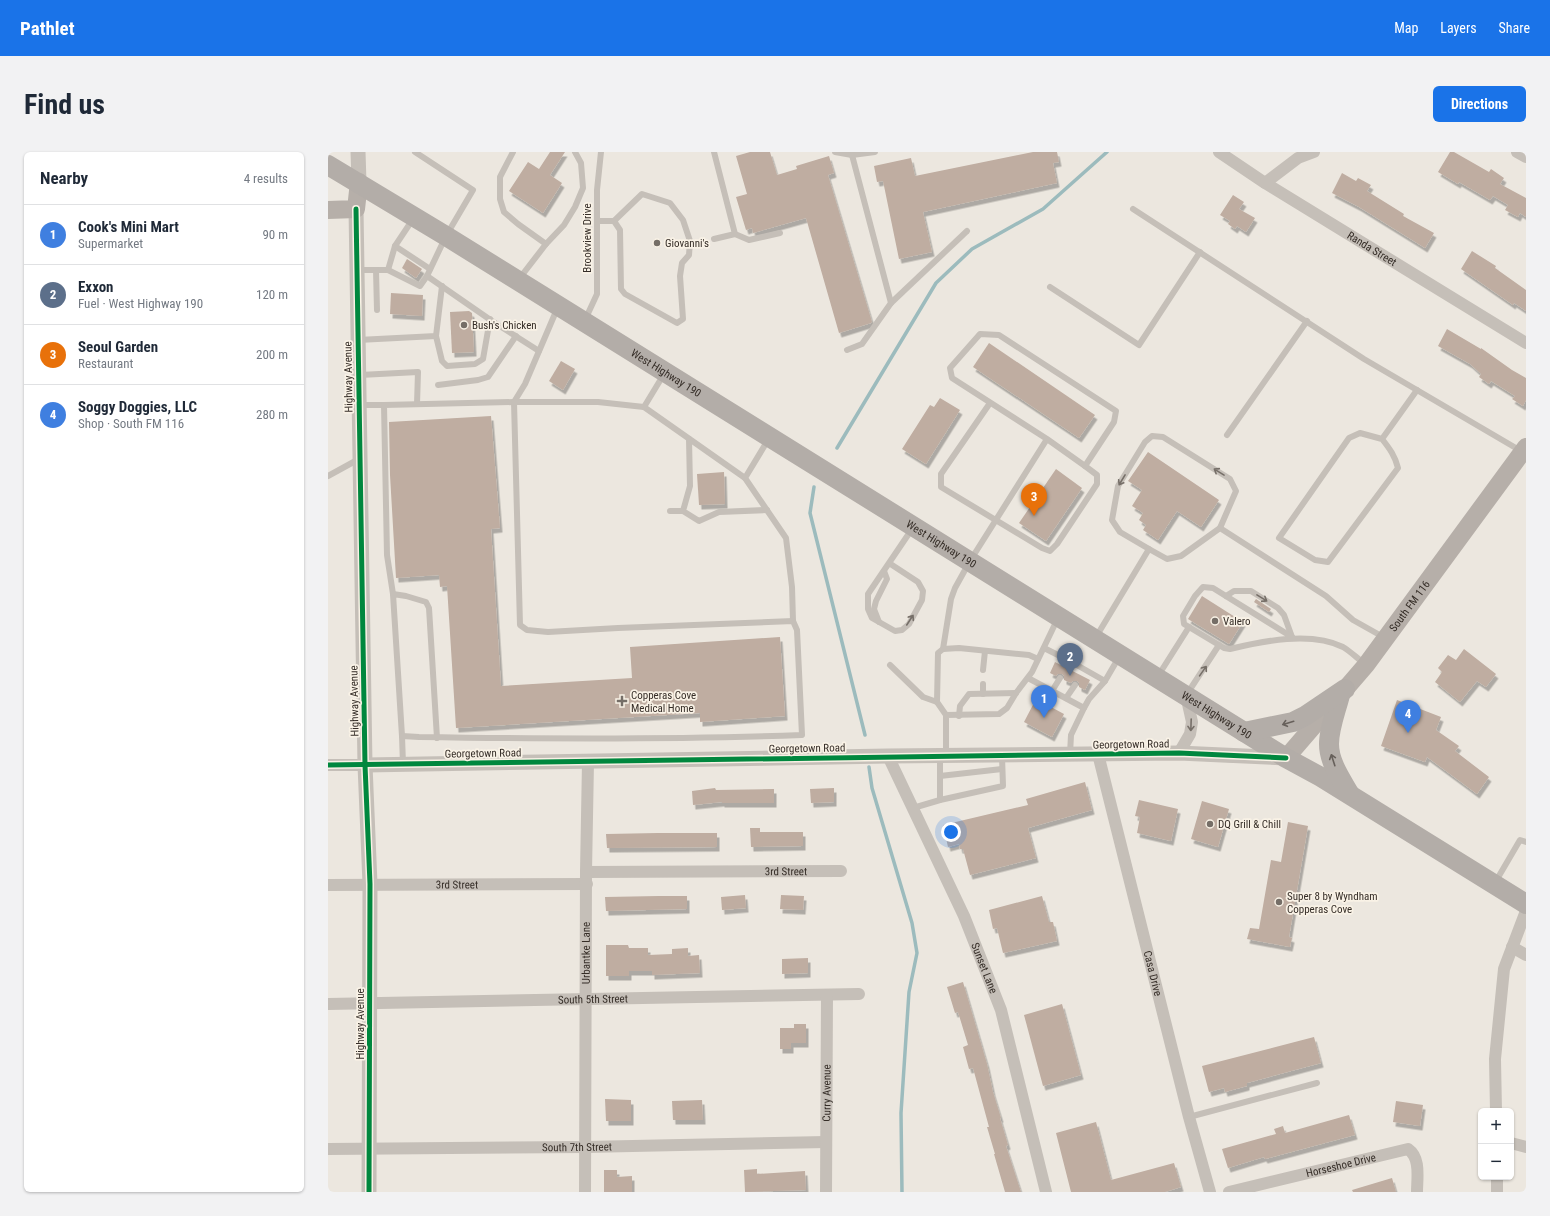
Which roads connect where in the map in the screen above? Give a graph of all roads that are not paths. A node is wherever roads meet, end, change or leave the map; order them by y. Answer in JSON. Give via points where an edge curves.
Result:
{"nodes":[{"id":1,"x":358,"y":152,"type":"edge"},
{"id":2,"x":415,"y":152,"type":"edge"},
{"id":3,"x":513,"y":152,"type":"edge"},
{"id":4,"x":575,"y":152,"type":"edge"},
{"id":5,"x":601,"y":152,"type":"edge"},
{"id":6,"x":714,"y":152,"type":"edge"},
{"id":7,"x":835,"y":152,"type":"edge"},
{"id":8,"x":875,"y":152,"type":"edge"},
{"id":9,"x":1219,"y":152,"type":"edge"},
{"id":10,"x":1314,"y":152,"type":"edge"},
{"id":11,"x":1517,"y":152,"type":"edge"},
{"id":12,"x":852,"y":155,"type":"junction"},
{"id":13,"x":1526,"y":158,"type":"edge"},
{"id":14,"x":328,"y":165,"type":"edge"},
{"id":15,"x":359,"y":182,"type":"junction"},
{"id":16,"x":1265,"y":183,"type":"junction"},
{"id":17,"x":356,"y":209,"type":"junction"},
{"id":18,"x":1133,"y":209,"type":"dead end"},
{"id":19,"x":328,"y":210,"type":"edge"},
{"id":20,"x":415,"y":217,"type":"junction"},
{"id":21,"x":597,"y":221,"type":"junction"},
{"id":22,"x":614,"y":221,"type":"junction"},
{"id":23,"x":967,"y":231,"type":"dead end"},
{"id":24,"x":780,"y":233,"type":"dead end"},
{"id":25,"x":735,"y":234,"type":"junction"},
{"id":26,"x":446,"y":236,"type":"junction"},
{"id":27,"x":714,"y":239,"type":"dead end"},
{"id":28,"x":546,"y":244,"type":"junction"},
{"id":29,"x":395,"y":246,"type":"junction"},
{"id":30,"x":1200,"y":252,"type":"junction"},
{"id":31,"x":430,"y":269,"type":"junction"},
{"id":32,"x":358,"y":270,"type":"junction"},
{"id":33,"x":376,"y":270,"type":"junction"},
{"id":34,"x":388,"y":270,"type":"junction"},
{"id":35,"x":427,"y":276,"type":"junction"},
{"id":36,"x":518,"y":281,"type":"junction"},
{"id":37,"x":442,"y":286,"type":"junction"},
{"id":38,"x":1050,"y":287,"type":"dead end"},
{"id":39,"x":892,"y":303,"type":"junction"},
{"id":40,"x":559,"y":306,"type":"junction"},
{"id":41,"x":377,"y":310,"type":"dead end"},
{"id":42,"x":490,"y":319,"type":"junction"},
{"id":43,"x":1307,"y":321,"type":"junction"},
{"id":44,"x":584,"y":322,"type":"junction"},
{"id":45,"x":436,"y":336,"type":"junction"},
{"id":46,"x":516,"y":336,"type":"junction"},
{"id":47,"x":358,"y":340,"type":"junction"},
{"id":48,"x":1526,"y":343,"type":"edge"},
{"id":49,"x":847,"y":350,"type":"dead end"},
{"id":50,"x":539,"y":351,"type":"junction"},
{"id":51,"x":665,"y":372,"type":"junction"},
{"id":52,"x":358,"y":375,"type":"junction"},
{"id":53,"x":438,"y":385,"type":"dead end"},
{"id":54,"x":1417,"y":390,"type":"junction"},
{"id":55,"x":514,"y":402,"type":"junction"},
{"id":56,"x":990,"y":403,"type":"junction"},
{"id":57,"x":417,"y":404,"type":"junction"},
{"id":58,"x":359,"y":405,"type":"junction"},
{"id":59,"x":384,"y":405,"type":"junction"},
{"id":60,"x":644,"y":407,"type":"junction"},
{"id":61,"x":1227,"y":435,"type":"dead end"},
{"id":62,"x":770,"y":437,"type":"junction"},
{"id":63,"x":689,"y":439,"type":"junction"},
{"id":64,"x":1047,"y":439,"type":"junction"},
{"id":65,"x":1382,"y":439,"type":"junction"},
{"id":66,"x":1524,"y":449,"type":"edge"},
{"id":67,"x":359,"y":459,"type":"junction"},
{"id":68,"x":1085,"y":466,"type":"junction"},
{"id":69,"x":328,"y":476,"type":"edge"},
{"id":70,"x":745,"y":478,"type":"junction"},
{"id":71,"x":683,"y":510,"type":"junction"},
{"id":72,"x":767,"y":510,"type":"junction"},
{"id":73,"x":670,"y":511,"type":"dead end"},
{"id":74,"x":996,"y":520,"type":"junction"},
{"id":75,"x":914,"y":526,"type":"junction"},
{"id":76,"x":1220,"y":528,"type":"junction"},
{"id":77,"x":1149,"y":548,"type":"junction"},
{"id":78,"x":970,"y":562,"type":"junction"},
{"id":79,"x":889,"y":563,"type":"junction"},
{"id":80,"x":884,"y":571,"type":"junction"},
{"id":81,"x":393,"y":594,"type":"junction"},
{"id":82,"x":1226,"y":596,"type":"junction"},
{"id":83,"x":1058,"y":616,"type":"junction"},
{"id":84,"x":793,"y":621,"type":"junction"},
{"id":85,"x":879,"y":622,"type":"junction"},
{"id":86,"x":1189,"y":627,"type":"junction"},
{"id":87,"x":1292,"y":637,"type":"junction"},
{"id":88,"x":1386,"y":638,"type":"junction"},
{"id":89,"x":1095,"y":639,"type":"junction"},
{"id":90,"x":1219,"y":645,"type":"junction"},
{"id":91,"x":1044,"y":648,"type":"junction"},
{"id":92,"x":943,"y":649,"type":"junction"},
{"id":93,"x":985,"y":651,"type":"junction"},
{"id":94,"x":1120,"y":656,"type":"junction"},
{"id":95,"x":1038,"y":659,"type":"junction"},
{"id":96,"x":1068,"y":660,"type":"junction"},
{"id":97,"x":890,"y":665,"type":"dead end"},
{"id":98,"x":1366,"y":665,"type":"junction"},
{"id":99,"x":1065,"y":667,"type":"dead end"},
{"id":100,"x":1083,"y":668,"type":"junction"},
{"id":101,"x":983,"y":670,"type":"dead end"},
{"id":102,"x":1081,"y":675,"type":"dead end"},
{"id":103,"x":1028,"y":678,"type":"junction"},
{"id":104,"x":1060,"y":678,"type":"dead end"},
{"id":105,"x":1157,"y":678,"type":"junction"},
{"id":106,"x":1105,"y":681,"type":"junction"},
{"id":107,"x":983,"y":684,"type":"dead end"},
{"id":108,"x":1075,"y":685,"type":"dead end"},
{"id":109,"x":1052,"y":691,"type":"junction"},
{"id":110,"x":1343,"y":692,"type":"junction"},
{"id":111,"x":1016,"y":693,"type":"junction"},
{"id":112,"x":983,"y":694,"type":"junction"},
{"id":113,"x":1186,"y":695,"type":"junction"},
{"id":114,"x":1066,"y":698,"type":"junction"},
{"id":115,"x":936,"y":702,"type":"junction"},
{"id":116,"x":1084,"y":708,"type":"junction"},
{"id":117,"x":946,"y":716,"type":"junction"},
{"id":118,"x":959,"y":716,"type":"junction"},
{"id":119,"x":1244,"y":732,"type":"junction"},
{"id":120,"x":402,"y":736,"type":"junction"},
{"id":121,"x":436,"y":738,"type":"junction"},
{"id":122,"x":1179,"y":753,"type":"junction"},
{"id":123,"x":1070,"y":754,"type":"junction"},
{"id":124,"x":1098,"y":754,"type":"junction"},
{"id":125,"x":888,"y":756,"type":"junction"},
{"id":126,"x":943,"y":756,"type":"junction"},
{"id":127,"x":1286,"y":758,"type":"junction"},
{"id":128,"x":588,"y":762,"type":"junction"},
{"id":129,"x":1002,"y":762,"type":"junction"},
{"id":130,"x":403,"y":764,"type":"junction"},
{"id":131,"x":328,"y":765,"type":"edge"},
{"id":132,"x":365,"y":765,"type":"junction"},
{"id":133,"x":940,"y":776,"type":"junction"},
{"id":134,"x":1350,"y":795,"type":"junction"},
{"id":135,"x":940,"y":800,"type":"junction"},
{"id":136,"x":913,"y":808,"type":"junction"},
{"id":137,"x":1526,"y":842,"type":"edge"},
{"id":138,"x":841,"y":871,"type":"dead end"},
{"id":139,"x":586,"y":878,"type":"junction"},
{"id":140,"x":328,"y":884,"type":"edge"},
{"id":141,"x":370,"y":884,"type":"junction"},
{"id":142,"x":1494,"y":884,"type":"junction"},
{"id":143,"x":1526,"y":904,"type":"edge"},
{"id":144,"x":1526,"y":911,"type":"edge"},
{"id":145,"x":1512,"y":947,"type":"junction"},
{"id":146,"x":1526,"y":955,"type":"edge"},
{"id":147,"x":827,"y":994,"type":"junction"},
{"id":148,"x":859,"y":994,"type":"dead end"},
{"id":149,"x":586,"y":999,"type":"junction"},
{"id":150,"x":328,"y":1004,"type":"edge"},
{"id":151,"x":370,"y":1004,"type":"junction"},
{"id":152,"x":1317,"y":1084,"type":"dead end"},
{"id":153,"x":1496,"y":1108,"type":"edge"},
{"id":154,"x":1189,"y":1117,"type":"junction"},
{"id":155,"x":826,"y":1142,"type":"junction"},
{"id":156,"x":1514,"y":1144,"type":"edge"},
{"id":157,"x":585,"y":1147,"type":"junction"},
{"id":158,"x":1526,"y":1147,"type":"edge"},
{"id":159,"x":369,"y":1148,"type":"junction"},
{"id":160,"x":328,"y":1149,"type":"edge"},
{"id":161,"x":1497,"y":1180,"type":"edge"},
{"id":162,"x":369,"y":1192,"type":"edge"},
{"id":163,"x":586,"y":1192,"type":"edge"},
{"id":164,"x":826,"y":1192,"type":"edge"},
{"id":165,"x":1046,"y":1192,"type":"edge"},
{"id":166,"x":1210,"y":1192,"type":"edge"},
{"id":167,"x":1229,"y":1192,"type":"edge"},
{"id":168,"x":1417,"y":1192,"type":"edge"},
{"id":169,"x":1497,"y":1192,"type":"edge"}],
"edges":[{"from":1,"to":15,"type":"street"},
{"from":2,"to":26,"type":"lane","via":[[473,190]]},
{"from":3,"to":28,"type":"lane","via":[[500,177],[500,199],[504,212]]},
{"from":4,"to":28,"type":"lane","via":[[581,163],[584,188],[564,224]]},
{"from":5,"to":21,"type":"lane","name":"Brookview Drive"},
{"from":6,"to":25,"type":"lane"},
{"from":7,"to":12,"type":"lane"},
{"from":8,"to":12,"type":"lane"},
{"from":9,"to":16,"type":"street","name":"Randa Street"},
{"from":10,"to":16,"type":"street","via":[[1298,158]]},
{"from":11,"to":13,"type":"street"},
{"from":12,"to":39,"type":"lane"},
{"from":14,"to":15,"type":"main road","name":"West Highway 190"},
{"from":15,"to":17,"type":"main road"},
{"from":15,"to":20,"type":"main road","name":"West Highway 190"},
{"from":16,"to":48,"type":"street","name":"Randa Street"},
{"from":17,"to":19,"type":"main road"},
{"from":17,"to":32,"type":"street","name":"Highway Avenue"},
{"from":18,"to":30,"type":"lane"},
{"from":20,"to":26,"type":"main road","name":"West Highway 190"},
{"from":20,"to":29,"type":"lane"},
{"from":21,"to":22,"type":"lane"},
{"from":21,"to":44,"type":"lane","name":"Brookview Drive","via":[[597,294]]},
{"from":22,"to":22,"type":"lane","via":[[620,230],[621,289],[624,294],[677,323],[683,319],[680,276],[682,263],[689,255],[690,241],[683,220],[670,204],[642,194]]},
{"from":23,"to":39,"type":"lane"},
{"from":24,"to":25,"type":"lane","via":[[749,240]]},
{"from":25,"to":27,"type":"lane"},
{"from":26,"to":31,"type":"lane"},
{"from":26,"to":36,"type":"main road","name":"West Highway 190"},
{"from":28,"to":36,"type":"lane"},
{"from":29,"to":31,"type":"lane"},
{"from":29,"to":34,"type":"lane"},
{"from":30,"to":38,"type":"lane","via":[[1139,345]]},
{"from":30,"to":43,"type":"lane"},
{"from":31,"to":35,"type":"lane"},
{"from":32,"to":33,"type":"lane"},
{"from":32,"to":47,"type":"street","name":"Highway Avenue"},
{"from":33,"to":34,"type":"lane"},
{"from":33,"to":41,"type":"lane"},
{"from":34,"to":35,"type":"lane","via":[[420,286]]},
{"from":35,"to":37,"type":"lane"},
{"from":36,"to":40,"type":"main road","name":"West Highway 190"},
{"from":37,"to":42,"type":"lane"},
{"from":37,"to":45,"type":"lane"},
{"from":39,"to":49,"type":"lane","via":[[862,344]]},
{"from":40,"to":44,"type":"main road","name":"West Highway 190"},
{"from":40,"to":50,"type":"lane"},
{"from":42,"to":45,"type":"lane","via":[[483,359],[475,364],[447,366],[442,361]]},
{"from":42,"to":46,"type":"lane"},
{"from":43,"to":54,"type":"lane"},
{"from":43,"to":61,"type":"lane"},
{"from":44,"to":51,"type":"main road","name":"West Highway 190"},
{"from":45,"to":47,"type":"lane"},
{"from":46,"to":50,"type":"lane"},
{"from":46,"to":53,"type":"lane","via":[[488,377]]},
{"from":47,"to":52,"type":"street","name":"Highway Avenue"},
{"from":50,"to":55,"type":"lane"},
{"from":51,"to":60,"type":"lane"},
{"from":51,"to":62,"type":"main road","name":"West Highway 190"},
{"from":52,"to":57,"type":"lane","via":[[418,372]]},
{"from":52,"to":58,"type":"street","name":"Highway Avenue"},
{"from":54,"to":65,"type":"lane"},
{"from":54,"to":66,"type":"lane"},
{"from":55,"to":57,"type":"lane"},
{"from":55,"to":60,"type":"lane","via":[[598,402]]},
{"from":55,"to":84,"type":"lane","via":[[520,625],[527,630],[548,632]]},
{"from":56,"to":64,"type":"lane"},
{"from":56,"to":68,"type":"lane","via":[[952,378],[950,368],[980,334],[998,335],[1116,411],[1114,422]]},
{"from":56,"to":74,"type":"lane","via":[[941,474],[941,487]]},
{"from":57,"to":59,"type":"lane"},
{"from":58,"to":59,"type":"lane"},
{"from":58,"to":67,"type":"street","name":"Highway Avenue"},
{"from":59,"to":81,"type":"lane","via":[[387,555]]},
{"from":60,"to":63,"type":"lane"},
{"from":62,"to":70,"type":"lane"},
{"from":62,"to":75,"type":"main road","name":"West Highway 190"},
{"from":63,"to":70,"type":"lane"},
{"from":63,"to":71,"type":"lane","via":[[690,486]]},
{"from":64,"to":68,"type":"lane"},
{"from":64,"to":74,"type":"lane"},
{"from":65,"to":65,"type":"lane","via":[[1392,451],[1398,468],[1328,562],[1315,560],[1279,538],[1349,438],[1360,433]]},
{"from":66,"to":88,"type":"main road","name":"South FM 116"},
{"from":67,"to":69,"type":"lane"},
{"from":67,"to":132,"type":"street","name":"Highway Avenue"},
{"from":68,"to":74,"type":"lane","via":[[1097,474],[1097,484],[1050,551]]},
{"from":70,"to":72,"type":"lane"},
{"from":71,"to":72,"type":"lane","via":[[699,521],[719,512]]},
{"from":71,"to":73,"type":"lane"},
{"from":72,"to":84,"type":"lane","via":[[786,538]]},
{"from":74,"to":78,"type":"lane"},
{"from":75,"to":78,"type":"main road","name":"West Highway 190"},
{"from":75,"to":79,"type":"lane"},
{"from":76,"to":77,"type":"lane","via":[[1181,556],[1167,559]]},
{"from":76,"to":77,"type":"lane","one_way":true,"via":[[1236,491],[1230,479],[1163,437],[1152,436],[1145,442],[1118,486],[1112,520],[1120,532]]},
{"from":76,"to":88,"type":"lane","via":[[1326,596],[1353,620]]},
{"from":77,"to":89,"type":"lane"},
{"from":78,"to":83,"type":"main road","name":"West Highway 190"},
{"from":78,"to":92,"type":"lane","via":[[951,599]]},
{"from":79,"to":80,"type":"lane"},
{"from":85,"to":79,"type":"lane","one_way":true,"via":[[895,631],[902,630],[922,600],[923,591],[918,582]]},
{"from":80,"to":85,"type":"lane","via":[[887,579],[874,609]]},
{"from":80,"to":85,"type":"lane","via":[[868,594],[868,609],[872,618]]},
{"from":81,"to":120,"type":"lane"},
{"from":81,"to":121,"type":"lane","via":[[426,602],[429,608]]},
{"from":82,"to":86,"type":"lane","via":[[1213,588],[1203,587],[1183,616],[1184,624]]},
{"from":82,"to":87,"type":"lane"},
{"from":82,"to":87,"type":"lane","one_way":true,"via":[[1234,591],[1251,591],[1278,608],[1284,615]]},
{"from":83,"to":89,"type":"main road","name":"West Highway 190"},
{"from":83,"to":91,"type":"lane"},
{"from":84,"to":121,"type":"lane","via":[[797,630],[802,735],[588,740]]},
{"from":86,"to":90,"type":"lane"},
{"from":86,"to":105,"type":"lane"},
{"from":87,"to":90,"type":"lane","via":[[1230,649]]},
{"from":87,"to":98,"type":"lane","via":[[1333,643],[1343,647]]},
{"from":88,"to":98,"type":"main road","name":"South FM 116"},
{"from":89,"to":94,"type":"main road","name":"West Highway 190"},
{"from":113,"to":90,"type":"lane","one_way":true},
{"from":91,"to":95,"type":"lane"},
{"from":91,"to":96,"type":"lane"},
{"from":92,"to":93,"type":"lane"},
{"from":92,"to":115,"type":"lane","via":[[938,653],[936,662]]},
{"from":93,"to":95,"type":"lane","via":[[1029,655]]},
{"from":93,"to":101,"type":"lane"},
{"from":94,"to":105,"type":"main road","name":"West Highway 190"},
{"from":94,"to":106,"type":"lane"},
{"from":95,"to":103,"type":"lane"},
{"from":96,"to":99,"type":"lane"},
{"from":96,"to":100,"type":"lane"},
{"from":97,"to":115,"type":"lane","via":[[923,697]]},
{"from":98,"to":110,"type":"main road","name":"South FM 116"},
{"from":100,"to":102,"type":"lane"},
{"from":100,"to":106,"type":"lane"},
{"from":103,"to":109,"type":"lane"},
{"from":103,"to":111,"type":"lane"},
{"from":104,"to":109,"type":"lane"},
{"from":105,"to":113,"type":"main road","name":"West Highway 190"},
{"from":106,"to":116,"type":"lane"},
{"from":107,"to":112,"type":"lane"},
{"from":108,"to":114,"type":"lane"},
{"from":109,"to":114,"type":"lane"},
{"from":110,"to":119,"type":"main road","one_way":true,"via":[[1293,722]]},
{"from":110,"to":127,"type":"main road","name":"South FM 116"},
{"from":134,"to":110,"type":"main road","one_way":true,"via":[[1331,758],[1329,745],[1330,731]]},
{"from":111,"to":112,"type":"lane"},
{"from":111,"to":118,"type":"lane","via":[[1008,708],[999,714]]},
{"from":112,"to":118,"type":"lane","via":[[969,694],[960,706]]},
{"from":113,"to":119,"type":"main road","name":"West Highway 190"},
{"from":113,"to":122,"type":"street","one_way":true,"via":[[1192,722],[1190,734]]},
{"from":114,"to":116,"type":"lane"},
{"from":115,"to":117,"type":"lane"},
{"from":116,"to":123,"type":"lane","via":[[1071,735]]},
{"from":117,"to":118,"type":"lane"},
{"from":117,"to":126,"type":"lane"},
{"from":119,"to":127,"type":"main road","name":"West Highway 190"},
{"from":120,"to":121,"type":"lane"},
{"from":120,"to":130,"type":"lane"},
{"from":122,"to":124,"type":"street","name":"Georgetown Road"},
{"from":122,"to":127,"type":"street","name":"Georgetown Road"},
{"from":123,"to":124,"type":"street","name":"Georgetown Road"},
{"from":123,"to":129,"type":"street","name":"Georgetown Road"},
{"from":124,"to":154,"type":"street","name":"Casa Drive"},
{"from":125,"to":126,"type":"street","name":"Georgetown Road"},
{"from":125,"to":128,"type":"street","name":"Georgetown Road"},
{"from":125,"to":136,"type":"street","name":"Sunset Lane"},
{"from":126,"to":129,"type":"street","name":"Georgetown Road"},
{"from":126,"to":133,"type":"lane"},
{"from":127,"to":134,"type":"main road","name":"West Highway 190"},
{"from":128,"to":130,"type":"street","name":"Georgetown Road"},
{"from":128,"to":139,"type":"street","name":"Urbantke Lane"},
{"from":129,"to":133,"type":"lane"},
{"from":129,"to":135,"type":"lane","via":[[1003,786]]},
{"from":130,"to":132,"type":"street","name":"Georgetown Road"},
{"from":131,"to":132,"type":"street","name":"Georgetown Road"},
{"from":132,"to":141,"type":"street","name":"Highway Avenue"},
{"from":133,"to":135,"type":"lane"},
{"from":134,"to":142,"type":"main road","name":"West Highway 190"},
{"from":135,"to":136,"type":"lane"},
{"from":136,"to":165,"type":"street","name":"Sunset Lane","via":[[964,916],[1001,1010]]},
{"from":137,"to":142,"type":"lane","via":[[1520,840]]},
{"from":138,"to":139,"type":"street","name":"3rd Street"},
{"from":139,"to":141,"type":"street","name":"3rd Street"},
{"from":139,"to":149,"type":"street","name":"Urbantke Lane"},
{"from":140,"to":141,"type":"street","name":"3rd Street"},
{"from":141,"to":151,"type":"street","name":"Highway Avenue"},
{"from":142,"to":143,"type":"main road","name":"West Highway 190"},
{"from":144,"to":145,"type":"street"},
{"from":145,"to":146,"type":"street"},
{"from":145,"to":153,"type":"street","via":[[1504,970],[1495,1059]]},
{"from":147,"to":148,"type":"street","name":"South 5th Street"},
{"from":147,"to":149,"type":"street","name":"South 5th Street"},
{"from":147,"to":155,"type":"street","name":"Curry Avenue"},
{"from":149,"to":151,"type":"street","name":"South 5th Street"},
{"from":149,"to":157,"type":"street","name":"Urbantke Lane"},
{"from":150,"to":151,"type":"street","name":"South 5th Street"},
{"from":151,"to":159,"type":"street","name":"Highway Avenue"},
{"from":152,"to":154,"type":"lane"},
{"from":154,"to":166,"type":"street","name":"Casa Drive"},
{"from":155,"to":157,"type":"street","name":"South 7th Street"},
{"from":155,"to":164,"type":"street","name":"Curry Avenue"},
{"from":156,"to":158,"type":"street"},
{"from":157,"to":159,"type":"street","name":"South 7th Street"},
{"from":157,"to":163,"type":"street","name":"Urbantke Lane"},
{"from":159,"to":160,"type":"street","name":"South 7th Street"},
{"from":159,"to":162,"type":"street","name":"Highway Avenue"},
{"from":161,"to":169,"type":"street"},
{"from":167,"to":168,"type":"street","name":"Horseshoe Drive","via":[[1408,1149],[1417,1163]]}]}
